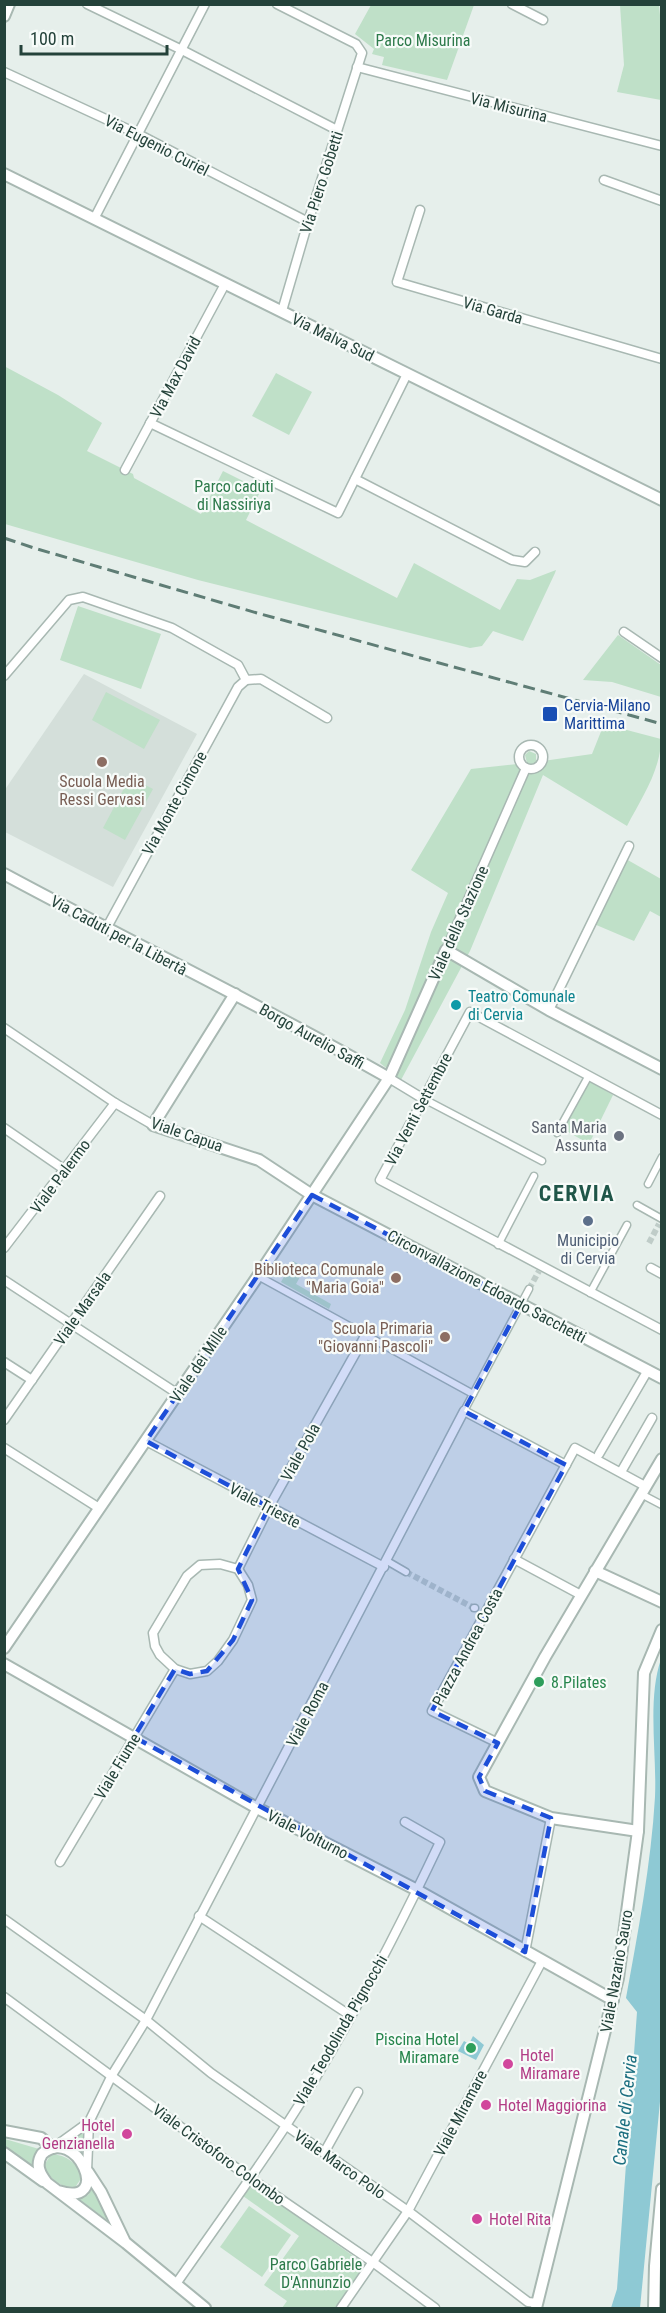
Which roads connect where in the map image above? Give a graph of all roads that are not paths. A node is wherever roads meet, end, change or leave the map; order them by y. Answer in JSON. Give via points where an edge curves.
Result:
{"nodes":[{"id":1,"x":9,"y":4,"type":"edge"},
{"id":2,"x":87,"y":4,"type":"edge"},
{"id":3,"x":205,"y":4,"type":"edge"},
{"id":4,"x":277,"y":4,"type":"edge"},
{"id":5,"x":512,"y":4,"type":"edge"},
{"id":6,"x":4,"y":16,"type":"edge"},
{"id":7,"x":543,"y":20,"type":"dead end"},
{"id":8,"x":182,"y":50,"type":"junction"},
{"id":9,"x":357,"y":67,"type":"junction"},
{"id":10,"x":4,"y":72,"type":"edge"},
{"id":11,"x":337,"y":130,"type":"junction"},
{"id":12,"x":138,"y":134,"type":"junction"},
{"id":13,"x":662,"y":146,"type":"edge"},
{"id":14,"x":4,"y":174,"type":"edge"},
{"id":15,"x":604,"y":180,"type":"dead end"},
{"id":16,"x":662,"y":201,"type":"edge"},
{"id":17,"x":420,"y":210,"type":"dead end"},
{"id":18,"x":94,"y":219,"type":"junction"},
{"id":19,"x":308,"y":222,"type":"junction"},
{"id":20,"x":225,"y":284,"type":"junction"},
{"id":21,"x":282,"y":312,"type":"junction"},
{"id":22,"x":662,"y":359,"type":"edge"},
{"id":23,"x":407,"y":374,"type":"junction"},
{"id":24,"x":150,"y":423,"type":"junction"},
{"id":25,"x":125,"y":470,"type":"dead end"},
{"id":26,"x":355,"y":479,"type":"junction"},
{"id":27,"x":662,"y":500,"type":"edge"},
{"id":28,"x":535,"y":552,"type":"dead end"},
{"id":29,"x":624,"y":632,"type":"dead end"},
{"id":30,"x":662,"y":658,"type":"edge"},
{"id":31,"x":4,"y":676,"type":"edge"},
{"id":32,"x":246,"y":680,"type":"junction"},
{"id":33,"x":327,"y":718,"type":"dead end"},
{"id":34,"x":526,"y":768,"type":"dead end"},
{"id":35,"x":629,"y":846,"type":"dead end"},
{"id":36,"x":4,"y":874,"type":"edge"},
{"id":37,"x":106,"y":929,"type":"junction"},
{"id":38,"x":446,"y":950,"type":"junction"},
{"id":39,"x":235,"y":994,"type":"junction"},
{"id":40,"x":549,"y":1010,"type":"junction"},
{"id":41,"x":4,"y":1028,"type":"edge"},
{"id":42,"x":662,"y":1070,"type":"edge"},
{"id":43,"x":588,"y":1077,"type":"junction"},
{"id":44,"x":389,"y":1078,"type":"junction"},
{"id":45,"x":422,"y":1098,"type":"junction"},
{"id":46,"x":115,"y":1103,"type":"junction"},
{"id":47,"x":662,"y":1115,"type":"edge"},
{"id":48,"x":153,"y":1125,"type":"junction"},
{"id":49,"x":4,"y":1128,"type":"edge"},
{"id":50,"x":557,"y":1133,"type":"dead end"},
{"id":51,"x":662,"y":1157,"type":"edge"},
{"id":52,"x":542,"y":1161,"type":"dead end"},
{"id":53,"x":65,"y":1170,"type":"junction"},
{"id":54,"x":534,"y":1176,"type":"dead end"},
{"id":55,"x":648,"y":1184,"type":"dead end"},
{"id":56,"x":312,"y":1195,"type":"junction"},
{"id":57,"x":160,"y":1196,"type":"dead end"},
{"id":58,"x":637,"y":1205,"type":"dead end"},
{"id":59,"x":660,"y":1221,"type":"edge"},
{"id":60,"x":627,"y":1225,"type":"dead end"},
{"id":61,"x":498,"y":1245,"type":"junction"},
{"id":62,"x":4,"y":1248,"type":"edge"},
{"id":63,"x":651,"y":1268,"type":"dead end"},
{"id":64,"x":662,"y":1274,"type":"edge"},
{"id":65,"x":258,"y":1276,"type":"junction"},
{"id":66,"x":4,"y":1280,"type":"edge"},
{"id":67,"x":529,"y":1289,"type":"tunnel mouth"},
{"id":68,"x":590,"y":1293,"type":"junction"},
{"id":69,"x":521,"y":1304,"type":"junction"},
{"id":70,"x":71,"y":1324,"type":"junction"},
{"id":71,"x":662,"y":1330,"type":"edge"},
{"id":72,"x":365,"y":1336,"type":"junction"},
{"id":73,"x":4,"y":1362,"type":"edge"},
{"id":74,"x":648,"y":1370,"type":"junction"},
{"id":75,"x":662,"y":1378,"type":"edge"},
{"id":76,"x":32,"y":1380,"type":"junction"},
{"id":77,"x":178,"y":1394,"type":"junction"},
{"id":78,"x":473,"y":1394,"type":"junction"},
{"id":79,"x":464,"y":1411,"type":"junction"},
{"id":80,"x":652,"y":1418,"type":"dead end"},
{"id":81,"x":4,"y":1420,"type":"edge"},
{"id":82,"x":146,"y":1441,"type":"junction"},
{"id":83,"x":4,"y":1448,"type":"edge"},
{"id":84,"x":600,"y":1454,"type":"dead end"},
{"id":85,"x":662,"y":1459,"type":"edge"},
{"id":86,"x":566,"y":1464,"type":"junction"},
{"id":87,"x":621,"y":1472,"type":"junction"},
{"id":88,"x":643,"y":1490,"type":"junction"},
{"id":89,"x":662,"y":1505,"type":"edge"},
{"id":90,"x":269,"y":1507,"type":"junction"},
{"id":91,"x":99,"y":1508,"type":"junction"},
{"id":92,"x":514,"y":1559,"type":"junction"},
{"id":93,"x":386,"y":1564,"type":"junction"},
{"id":94,"x":238,"y":1569,"type":"junction"},
{"id":95,"x":595,"y":1571,"type":"junction"},
{"id":96,"x":406,"y":1572,"type":"tunnel mouth"},
{"id":97,"x":581,"y":1595,"type":"junction"},
{"id":98,"x":662,"y":1602,"type":"edge"},
{"id":99,"x":662,"y":1630,"type":"edge"},
{"id":100,"x":4,"y":1648,"type":"edge"},
{"id":101,"x":4,"y":1664,"type":"edge"},
{"id":102,"x":175,"y":1669,"type":"junction"},
{"id":103,"x":134,"y":1737,"type":"junction"},
{"id":104,"x":498,"y":1743,"type":"junction"},
{"id":105,"x":257,"y":1808,"type":"junction"},
{"id":106,"x":550,"y":1818,"type":"junction"},
{"id":107,"x":405,"y":1822,"type":"dead end"},
{"id":108,"x":638,"y":1831,"type":"junction"},
{"id":109,"x":60,"y":1862,"type":"dead end"},
{"id":110,"x":417,"y":1890,"type":"junction"},
{"id":111,"x":199,"y":1916,"type":"junction"},
{"id":112,"x":4,"y":1919,"type":"edge"},
{"id":113,"x":525,"y":1952,"type":"junction"},
{"id":114,"x":542,"y":1961,"type":"junction"},
{"id":115,"x":4,"y":1997,"type":"edge"},
{"id":116,"x":612,"y":2005,"type":"junction"},
{"id":117,"x":351,"y":2016,"type":"junction"},
{"id":118,"x":146,"y":2020,"type":"junction"},
{"id":119,"x":112,"y":2076,"type":"junction"},
{"id":120,"x":358,"y":2092,"type":"dead end"},
{"id":121,"x":89,"y":2121,"type":"junction"},
{"id":122,"x":285,"y":2126,"type":"junction"},
{"id":123,"x":4,"y":2131,"type":"edge"},
{"id":124,"x":53,"y":2148,"type":"junction"},
{"id":125,"x":4,"y":2153,"type":"edge"},
{"id":126,"x":324,"y":2153,"type":"junction"},
{"id":127,"x":87,"y":2171,"type":"junction"},
{"id":128,"x":250,"y":2178,"type":"junction"},
{"id":129,"x":47,"y":2183,"type":"junction"},
{"id":130,"x":662,"y":2189,"type":"edge"},
{"id":131,"x":58,"y":2191,"type":"junction"},
{"id":132,"x":408,"y":2211,"type":"junction"},
{"id":133,"x":126,"y":2243,"type":"junction"},
{"id":134,"x":374,"y":2263,"type":"junction"},
{"id":135,"x":655,"y":2266,"type":"junction"},
{"id":136,"x":662,"y":2278,"type":"edge"},
{"id":137,"x":176,"y":2284,"type":"junction"},
{"id":138,"x":537,"y":2306,"type":"edge"},
{"id":139,"x":205,"y":2308,"type":"edge"},
{"id":140,"x":341,"y":2308,"type":"edge"},
{"id":141,"x":435,"y":2308,"type":"edge"},
{"id":142,"x":654,"y":2308,"type":"edge"}],
"edges":[{"from":1,"to":6,"type":"street"},
{"from":2,"to":8,"type":"street"},
{"from":3,"to":8,"type":"street"},
{"from":4,"to":9,"type":"street","name":"Via Piero Gobetti","via":[[356,45],[362,53]]},
{"from":5,"to":7,"type":"street"},
{"from":8,"to":11,"type":"street"},
{"from":8,"to":12,"type":"street"},
{"from":9,"to":11,"type":"street","name":"Via Piero Gobetti"},
{"from":9,"to":13,"type":"street","name":"Via Misurina"},
{"from":10,"to":12,"type":"street","name":"Via Eugenio Curiel"},
{"from":11,"to":19,"type":"street","name":"Via Piero Gobetti"},
{"from":12,"to":18,"type":"street"},
{"from":12,"to":19,"type":"street","name":"Via Eugenio Curiel"},
{"from":14,"to":18,"type":"street","name":"Via Malva Sud"},
{"from":15,"to":16,"type":"street"},
{"from":17,"to":22,"type":"street","name":"Via Garda","via":[[397,282]]},
{"from":18,"to":20,"type":"street","name":"Via Malva Sud"},
{"from":19,"to":21,"type":"street","name":"Via Piero Gobetti"},
{"from":20,"to":21,"type":"street","name":"Via Malva Sud"},
{"from":20,"to":24,"type":"street","name":"Via Max David"},
{"from":21,"to":23,"type":"street","name":"Via Malva Sud"},
{"from":23,"to":26,"type":"street"},
{"from":23,"to":27,"type":"street","name":"Via Malva Sud"},
{"from":24,"to":25,"type":"street","name":"Via Max David"},
{"from":24,"to":26,"type":"street","via":[[338,513]]},
{"from":26,"to":28,"type":"street","via":[[512,560],[525,562]]},
{"from":29,"to":30,"type":"street"},
{"from":31,"to":32,"type":"street","via":[[69,600],[83,597],[172,627],[238,665]]},
{"from":32,"to":33,"type":"street","via":[[261,679]]},
{"from":32,"to":37,"type":"street","name":"Via Monte Cimone","via":[[238,687]]},
{"from":34,"to":38,"type":"street","name":"Viale della Stazione"},
{"from":35,"to":40,"type":"street"},
{"from":36,"to":37,"type":"street","name":"Via Caduti per la Libertà"},
{"from":37,"to":39,"type":"street","name":"Via Caduti per la Libertà"},
{"from":38,"to":40,"type":"street"},
{"from":38,"to":44,"type":"street","name":"Viale della Stazione"},
{"from":39,"to":44,"type":"street","name":"Borgo Aurelio Saffi"},
{"from":39,"to":48,"type":"street"},
{"from":40,"to":42,"type":"street"},
{"from":41,"to":46,"type":"street","name":"Viale Capua"},
{"from":43,"to":45,"type":"street","name":"Via Venti Settembre","via":[[470,1011]]},
{"from":43,"to":47,"type":"street","name":"Via Venti Settembre"},
{"from":43,"to":50,"type":"street"},
{"from":44,"to":45,"type":"street"},
{"from":44,"to":56,"type":"street","name":"Viale dei Mille"},
{"from":45,"to":52,"type":"street"},
{"from":45,"to":61,"type":"street","name":"Via Venti Settembre","via":[[380,1180]]},
{"from":46,"to":48,"type":"street","name":"Viale Capua"},
{"from":46,"to":53,"type":"street","name":"Viale Palermo"},
{"from":48,"to":56,"type":"street","name":"Viale Capua","via":[[259,1160]]},
{"from":49,"to":53,"type":"street"},
{"from":51,"to":55,"type":"street"},
{"from":53,"to":62,"type":"street","name":"Viale Palermo"},
{"from":54,"to":61,"type":"street"},
{"from":56,"to":65,"type":"street","name":"Viale dei Mille"},
{"from":56,"to":69,"type":"street","name":"Circonvallazione Edoardo Sacchetti"},
{"from":57,"to":70,"type":"street","name":"Viale Marsala"},
{"from":58,"to":59,"type":"street"},
{"from":60,"to":68,"type":"street"},
{"from":61,"to":68,"type":"street","name":"Via Venti Settembre"},
{"from":63,"to":64,"type":"street"},
{"from":65,"to":72,"type":"street"},
{"from":65,"to":77,"type":"street","name":"Viale dei Mille"},
{"from":66,"to":70,"type":"street"},
{"from":67,"to":69,"type":"street","name":"Viale Roma"},
{"from":68,"to":71,"type":"street","name":"Via Venti Settembre"},
{"from":69,"to":74,"type":"street","name":"Circonvallazione Edoardo Sacchetti"},
{"from":69,"to":78,"type":"street","name":"Viale Roma"},
{"from":70,"to":76,"type":"street","name":"Viale Marsala"},
{"from":70,"to":77,"type":"street"},
{"from":72,"to":78,"type":"street"},
{"from":72,"to":90,"type":"street","name":"Viale Pola"},
{"from":73,"to":76,"type":"street"},
{"from":74,"to":75,"type":"street","name":"Circonvallazione Edoardo Sacchetti"},
{"from":74,"to":84,"type":"street"},
{"from":76,"to":81,"type":"street","name":"Viale Marsala"},
{"from":77,"to":82,"type":"street","name":"Viale dei Mille"},
{"from":78,"to":79,"type":"street","name":"Viale Roma"},
{"from":79,"to":86,"type":"street"},
{"from":79,"to":93,"type":"street","name":"Viale Roma"},
{"from":80,"to":87,"type":"street"},
{"from":82,"to":90,"type":"street","name":"Viale Trieste"},
{"from":82,"to":91,"type":"street","name":"Viale dei Mille"},
{"from":83,"to":91,"type":"street"},
{"from":85,"to":88,"type":"street"},
{"from":86,"to":87,"type":"street","via":[[575,1448]]},
{"from":86,"to":92,"type":"street","name":"Piazza Andrea Costa"},
{"from":87,"to":88,"type":"street"},
{"from":88,"to":89,"type":"street"},
{"from":88,"to":95,"type":"street"},
{"from":90,"to":93,"type":"street","name":"Viale Trieste"},
{"from":90,"to":94,"type":"street","name":"Viale Pola"},
{"from":91,"to":100,"type":"street","name":"Viale dei Mille"},
{"from":92,"to":97,"type":"street"},
{"from":92,"to":104,"type":"street","name":"Piazza Andrea Costa","via":[[432,1711]]},
{"from":93,"to":96,"type":"street"},
{"from":93,"to":105,"type":"street","name":"Viale Roma"},
{"from":94,"to":102,"type":"street","via":[[252,1600],[233,1640],[207,1671],[190,1674]]},
{"from":94,"to":102,"type":"street","via":[[220,1563],[200,1565],[188,1576],[153,1633],[160,1655]]},
{"from":95,"to":97,"type":"street"},
{"from":95,"to":98,"type":"street"},
{"from":97,"to":104,"type":"street"},
{"from":99,"to":108,"type":"street","name":"Viale Nazario Sauro","via":[[644,1673]]},
{"from":101,"to":103,"type":"street","name":"Viale Volturno"},
{"from":102,"to":103,"type":"street","name":"Viale Fiume"},
{"from":103,"to":105,"type":"street","name":"Viale Volturno"},
{"from":103,"to":109,"type":"street","name":"Viale Fiume"},
{"from":104,"to":106,"type":"street","via":[[479,1777],[485,1791]]},
{"from":105,"to":110,"type":"street","name":"Viale Volturno"},
{"from":105,"to":111,"type":"street","name":"Viale Roma"},
{"from":106,"to":108,"type":"street"},
{"from":106,"to":113,"type":"street"},
{"from":107,"to":110,"type":"street","name":"Viale Teodolinda Pignocchi","via":[[440,1842]]},
{"from":108,"to":116,"type":"street","name":"Viale Nazario Sauro"},
{"from":110,"to":113,"type":"street","name":"Viale Volturno"},
{"from":110,"to":117,"type":"street","name":"Viale Teodolinda Pignocchi"},
{"from":111,"to":117,"type":"street"},
{"from":111,"to":118,"type":"street","name":"Viale Roma"},
{"from":112,"to":118,"type":"street","name":"Viale Marco Polo"},
{"from":113,"to":114,"type":"street","name":"Viale Volturno"},
{"from":114,"to":116,"type":"street","name":"Viale Volturno"},
{"from":114,"to":132,"type":"street","name":"Viale Miramare"},
{"from":115,"to":119,"type":"street","name":"Viale Cristoforo Colombo"},
{"from":116,"to":138,"type":"street","name":"Viale Nazario Sauro"},
{"from":117,"to":122,"type":"street","name":"Viale Teodolinda Pignocchi"},
{"from":118,"to":119,"type":"street","name":"Viale Roma"},
{"from":118,"to":122,"type":"street","name":"Viale Marco Polo"},
{"from":119,"to":121,"type":"street","name":"Viale Roma"},
{"from":119,"to":128,"type":"street","name":"Viale Cristoforo Colombo"},
{"from":120,"to":126,"type":"street"},
{"from":121,"to":124,"type":"street","name":"Viale Roma"},
{"from":121,"to":127,"type":"street","name":"Viale Roma"},
{"from":122,"to":126,"type":"street","name":"Viale Marco Polo"},
{"from":122,"to":128,"type":"street","name":"Viale Teodolinda Pignocchi"},
{"from":123,"to":124,"type":"street","via":[[41,2138]]},
{"from":124,"to":127,"type":"street","via":[[75,2155]]},
{"from":124,"to":129,"type":"street","via":[[39,2158],[39,2168]]},
{"from":125,"to":129,"type":"street"},
{"from":126,"to":132,"type":"street","name":"Viale Marco Polo"},
{"from":127,"to":131,"type":"street","via":[[87,2183],[81,2191]]},
{"from":127,"to":133,"type":"street"},
{"from":128,"to":134,"type":"street","name":"Viale Cristoforo Colombo"},
{"from":128,"to":137,"type":"street","name":"Viale Teodolinda Pignocchi"},
{"from":129,"to":131,"type":"street"},
{"from":130,"to":135,"type":"street"},
{"from":131,"to":133,"type":"street"},
{"from":132,"to":134,"type":"street","name":"Viale Miramare"},
{"from":132,"to":138,"type":"street","name":"Viale Marco Polo"},
{"from":133,"to":137,"type":"street"},
{"from":134,"to":140,"type":"street","name":"Viale Miramare"},
{"from":134,"to":141,"type":"street","name":"Viale Cristoforo Colombo"},
{"from":135,"to":136,"type":"street"},
{"from":135,"to":142,"type":"street"},
{"from":137,"to":139,"type":"street"}]}
